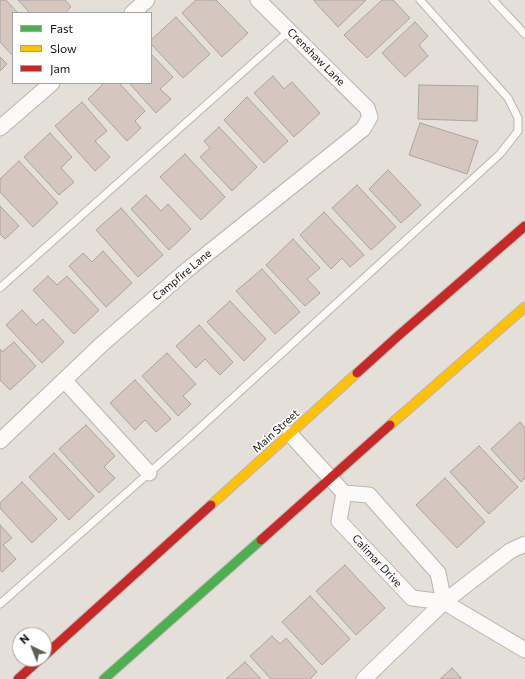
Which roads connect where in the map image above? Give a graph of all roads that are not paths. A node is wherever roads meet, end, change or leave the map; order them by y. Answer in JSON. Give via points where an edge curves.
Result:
{"nodes":[{"id":1,"x":147,"y":0,"type":"edge"},
{"id":2,"x":258,"y":0,"type":"edge"},
{"id":3,"x":420,"y":0,"type":"edge"},
{"id":4,"x":493,"y":0,"type":"edge"},
{"id":5,"x":133,"y":12,"type":"edge"},
{"id":6,"x":289,"y":31,"type":"junction"},
{"id":7,"x":525,"y":34,"type":"edge"},
{"id":8,"x":51,"y":84,"type":"edge"},
{"id":9,"x":370,"y":117,"type":"joint"},
{"id":10,"x":0,"y":128,"type":"edge"},
{"id":11,"x":525,"y":226,"type":"edge"},
{"id":12,"x":0,"y":288,"type":"edge"},
{"id":13,"x":525,"y":307,"type":"edge"},
{"id":14,"x":64,"y":380,"type":"junction"},
{"id":15,"x":290,"y":434,"type":"junction"},
{"id":16,"x":0,"y":441,"type":"edge"},
{"id":17,"x":149,"y":473,"type":"junction"},
{"id":18,"x":330,"y":478,"type":"junction"},
{"id":19,"x":344,"y":493,"type":"junction"},
{"id":20,"x":525,"y":544,"type":"edge"},
{"id":21,"x":444,"y":602,"type":"junction"},
{"id":22,"x":0,"y":604,"type":"edge"},
{"id":23,"x":52,"y":649,"type":"edge"},
{"id":24,"x":525,"y":650,"type":"edge"},
{"id":25,"x":31,"y":667,"type":"edge"},
{"id":26,"x":18,"y":679,"type":"edge"},
{"id":27,"x":104,"y":679,"type":"edge"},
{"id":28,"x":364,"y":679,"type":"edge"}],
"edges":[{"from":1,"to":5,"type":"street"},
{"from":2,"to":6,"type":"street","name":"Crenshaw Lane"},
{"from":3,"to":17,"type":"lane","via":[[508,98],[518,118],[518,131],[500,154]]},
{"from":4,"to":7,"type":"lane"},
{"from":6,"to":9,"type":"street","name":"Crenshaw Lane","via":[[367,108]]},
{"from":6,"to":12,"type":"lane"},
{"from":8,"to":10,"type":"street"},
{"from":9,"to":14,"type":"street","name":"Campfire Lane","via":[[363,129],[187,270]]},
{"from":11,"to":15,"type":"main road","name":"Main Street"},
{"from":13,"to":18,"type":"main road"},
{"from":14,"to":16,"type":"street","name":"Campfire Lane"},
{"from":14,"to":17,"type":"street"},
{"from":15,"to":18,"type":"street"},
{"from":15,"to":23,"type":"main road","name":"Main Street"},
{"from":17,"to":22,"type":"lane"},
{"from":18,"to":19,"type":"street"},
{"from":18,"to":27,"type":"main road"},
{"from":19,"to":21,"type":"street","via":[[369,495],[438,574]]},
{"from":19,"to":21,"type":"street","name":"Calimar Drive","via":[[339,520],[344,526],[412,598]]},
{"from":20,"to":21,"type":"street","via":[[510,551]]},
{"from":21,"to":24,"type":"street","name":"Calimar Drive"},
{"from":21,"to":28,"type":"street"},
{"from":25,"to":26,"type":"main road"}]}
